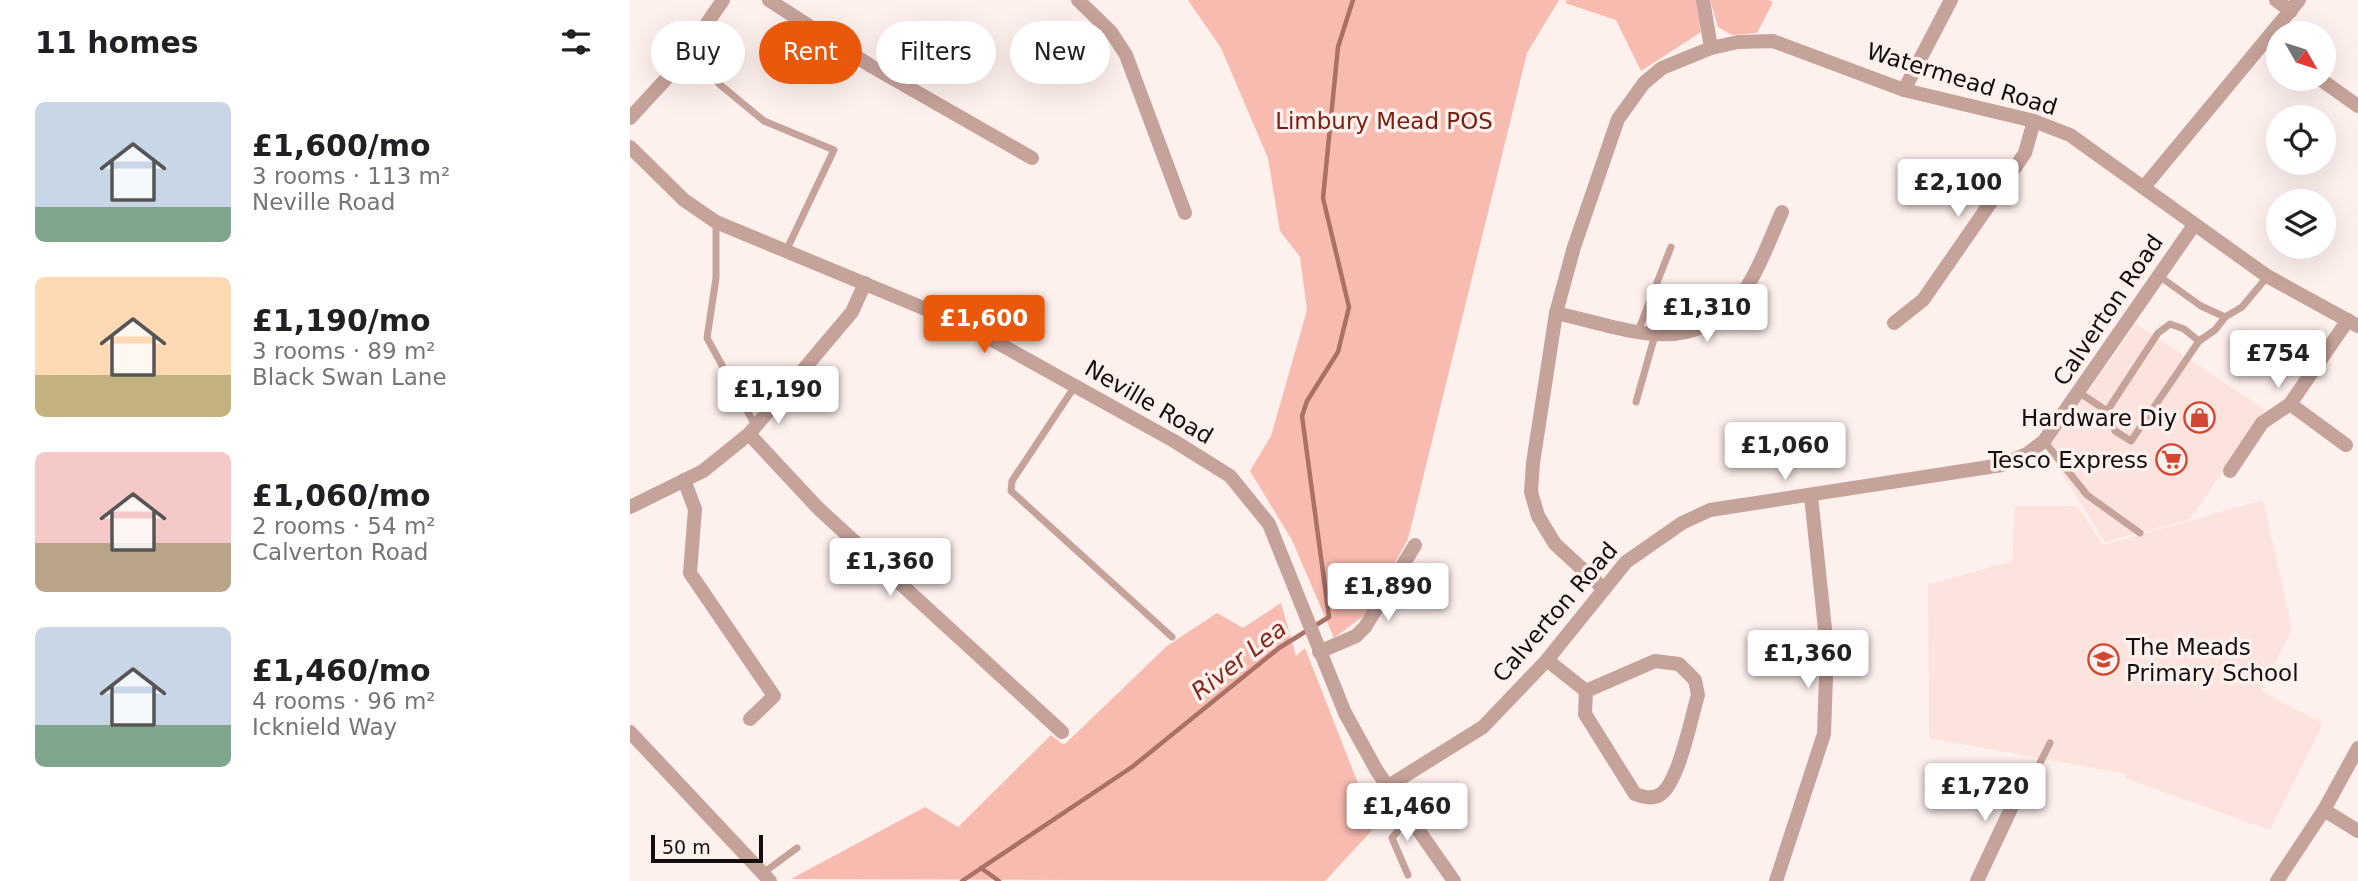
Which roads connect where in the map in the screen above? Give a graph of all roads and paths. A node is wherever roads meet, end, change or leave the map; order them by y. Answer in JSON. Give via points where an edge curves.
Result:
{"nodes":[{"id":1,"x":723,"y":0,"type":"edge"},
{"id":2,"x":769,"y":0,"type":"edge"},
{"id":3,"x":1078,"y":0,"type":"edge"},
{"id":4,"x":1703,"y":0,"type":"edge"},
{"id":5,"x":1951,"y":0,"type":"edge"},
{"id":6,"x":2276,"y":0,"type":"edge"},
{"id":7,"x":2295,"y":5,"type":"edge"},
{"id":8,"x":2286,"y":21,"type":"edge"},
{"id":9,"x":1712,"y":48,"type":"junction"},
{"id":10,"x":2266,"y":54,"type":"edge"},
{"id":11,"x":719,"y":84,"type":"edge"},
{"id":12,"x":1904,"y":90,"type":"junction"},
{"id":13,"x":2336,"y":90,"type":"edge"},
{"id":14,"x":2358,"y":106,"type":"edge"},
{"id":15,"x":630,"y":118,"type":"edge"},
{"id":16,"x":2034,"y":121,"type":"junction"},
{"id":17,"x":630,"y":147,"type":"edge"},
{"id":18,"x":1032,"y":158,"type":"dead end"},
{"id":19,"x":2144,"y":187,"type":"junction"},
{"id":20,"x":1782,"y":212,"type":"dead end"},
{"id":21,"x":1185,"y":213,"type":"dead end"},
{"id":22,"x":716,"y":222,"type":"junction"},
{"id":23,"x":2193,"y":225,"type":"junction"},
{"id":24,"x":1671,"y":247,"type":"dead end"},
{"id":25,"x":786,"y":251,"type":"junction"},
{"id":26,"x":2160,"y":276,"type":"junction"},
{"id":27,"x":2267,"y":276,"type":"junction"},
{"id":28,"x":865,"y":283,"type":"junction"},
{"id":29,"x":1556,"y":313,"type":"junction"},
{"id":30,"x":2225,"y":317,"type":"junction"},
{"id":31,"x":2353,"y":323,"type":"edge"},
{"id":32,"x":1894,"y":324,"type":"dead end"},
{"id":33,"x":1638,"y":331,"type":"junction"},
{"id":34,"x":1655,"y":335,"type":"junction"},
{"id":35,"x":2199,"y":341,"type":"junction"},
{"id":36,"x":1075,"y":386,"type":"junction"},
{"id":37,"x":2080,"y":393,"type":"junction"},
{"id":38,"x":1636,"y":402,"type":"dead end"},
{"id":39,"x":2290,"y":404,"type":"junction"},
{"id":40,"x":2107,"y":411,"type":"junction"},
{"id":41,"x":752,"y":429,"type":"junction"},
{"id":42,"x":2044,"y":441,"type":"junction"},
{"id":43,"x":2346,"y":445,"type":"dead end"},
{"id":44,"x":2230,"y":471,"type":"dead end"},
{"id":45,"x":684,"y":480,"type":"junction"},
{"id":46,"x":1811,"y":496,"type":"junction"},
{"id":47,"x":630,"y":507,"type":"edge"},
{"id":48,"x":2140,"y":533,"type":"dead end"},
{"id":49,"x":1415,"y":545,"type":"dead end"},
{"id":50,"x":1604,"y":589,"type":"junction"},
{"id":51,"x":1172,"y":637,"type":"dead end"},
{"id":52,"x":1319,"y":652,"type":"junction"},
{"id":53,"x":1547,"y":660,"type":"junction"},
{"id":54,"x":1586,"y":691,"type":"junction"},
{"id":55,"x":750,"y":719,"type":"dead end"},
{"id":56,"x":630,"y":732,"type":"edge"},
{"id":57,"x":1062,"y":732,"type":"dead end"},
{"id":58,"x":2050,"y":743,"type":"dead end"},
{"id":59,"x":2358,"y":748,"type":"edge"},
{"id":60,"x":2024,"y":781,"type":"joint"},
{"id":61,"x":1390,"y":785,"type":"junction"},
{"id":62,"x":2324,"y":810,"type":"junction"},
{"id":63,"x":1410,"y":816,"type":"junction"},
{"id":64,"x":2358,"y":831,"type":"edge"},
{"id":65,"x":797,"y":848,"type":"dead end"},
{"id":66,"x":1408,"y":876,"type":"dead end"},
{"id":67,"x":767,"y":877,"type":"edge"},
{"id":68,"x":1454,"y":881,"type":"edge"},
{"id":69,"x":1776,"y":881,"type":"edge"},
{"id":70,"x":1977,"y":881,"type":"edge"},
{"id":71,"x":2277,"y":881,"type":"edge"}],
"edges":[{"from":1,"to":15,"type":"street","via":[[677,67]]},
{"from":2,"to":18,"type":"street","via":[[871,66]]},
{"from":3,"to":21,"type":"street","via":[[1111,32],[1126,55]]},
{"from":4,"to":9,"type":"street"},
{"from":5,"to":12,"type":"street"},
{"from":6,"to":7,"type":"street"},
{"from":7,"to":8,"type":"street"},
{"from":9,"to":12,"type":"street","name":"Watermead Road","via":[[1773,41]]},
{"from":9,"to":29,"type":"street","name":"Watermead Road","via":[[1662,68],[1630,98],[1618,119]]},
{"from":10,"to":19,"type":"street"},
{"from":11,"to":25,"type":"lane","via":[[764,121],[834,149]]},
{"from":12,"to":16,"type":"street","name":"Watermead Road"},
{"from":13,"to":14,"type":"street"},
{"from":16,"to":19,"type":"street","name":"Watermead Road","via":[[2070,135]]},
{"from":16,"to":32,"type":"street","via":[[2025,153],[2010,175],[1923,300]]},
{"from":17,"to":22,"type":"street","name":"Neville Road","via":[[684,200]]},
{"from":19,"to":23,"type":"street","name":"Watermead Road"},
{"from":20,"to":34,"type":"street","via":[[1750,282],[1734,305],[1710,324],[1683,335]]},
{"from":22,"to":25,"type":"street","name":"Neville Road"},
{"from":22,"to":41,"type":"lane","via":[[716,278],[707,338]]},
{"from":23,"to":26,"type":"street","name":"Calverton Road"},
{"from":23,"to":27,"type":"street","name":"Watermead Road"},
{"from":24,"to":33,"type":"lane"},
{"from":25,"to":28,"type":"street","name":"Neville Road"},
{"from":26,"to":30,"type":"lane","via":[[2201,306]]},
{"from":26,"to":37,"type":"street","name":"Calverton Road"},
{"from":27,"to":30,"type":"lane","via":[[2242,307]]},
{"from":27,"to":31,"type":"street","name":"Watermead Road"},
{"from":28,"to":36,"type":"street","name":"Neville Road","via":[[969,327]]},
{"from":28,"to":41,"type":"street","via":[[852,312]]},
{"from":29,"to":33,"type":"street"},
{"from":29,"to":50,"type":"street","name":"Watermead Road","via":[[1531,492],[1538,516],[1555,544]]},
{"from":30,"to":35,"type":"lane"},
{"from":31,"to":39,"type":"street"},
{"from":33,"to":34,"type":"street"},
{"from":34,"to":38,"type":"lane"},
{"from":35,"to":40,"type":"lane","via":[[2170,324],[2158,333]]},
{"from":35,"to":40,"type":"lane","via":[[2131,441],[2115,431]]},
{"from":36,"to":51,"type":"lane","via":[[1012,481],[1011,491]]},
{"from":36,"to":52,"type":"street","name":"Neville Road","via":[[1230,476],[1269,524]]},
{"from":37,"to":40,"type":"lane"},
{"from":37,"to":42,"type":"street","name":"Calverton Road"},
{"from":39,"to":43,"type":"street"},
{"from":39,"to":44,"type":"street","via":[[2262,423]]},
{"from":41,"to":45,"type":"street","via":[[704,471]]},
{"from":41,"to":57,"type":"street","via":[[818,508]]},
{"from":42,"to":46,"type":"street","name":"Calverton Road","via":[[2002,466]]},
{"from":42,"to":48,"type":"lane","via":[[2087,495]]},
{"from":45,"to":47,"type":"street"},
{"from":45,"to":55,"type":"street","via":[[695,509],[690,573],[774,696]]},
{"from":46,"to":50,"type":"street","name":"Calverton Road","via":[[1710,510],[1650,543],[1626,562]]},
{"from":46,"to":69,"type":"street","via":[[1827,648],[1824,734]]},
{"from":49,"to":52,"type":"street","via":[[1365,627],[1356,636]]},
{"from":50,"to":53,"type":"street","name":"Calverton Road"},
{"from":52,"to":61,"type":"street","name":"Neville Road","via":[[1345,713],[1377,771]]},
{"from":53,"to":54,"type":"street"},
{"from":53,"to":61,"type":"street","name":"Calverton Road","via":[[1483,727]]},
{"from":54,"to":54,"type":"street","via":[[1654,661],[1679,664],[1695,680],[1698,695],[1671,784],[1659,796],[1635,794],[1585,714]]},
{"from":56,"to":67,"type":"street"},
{"from":58,"to":60,"type":"lane"},
{"from":59,"to":62,"type":"street"},
{"from":60,"to":70,"type":"street"},
{"from":61,"to":63,"type":"street","name":"Neville Road"},
{"from":62,"to":64,"type":"street"},
{"from":62,"to":71,"type":"street"},
{"from":63,"to":66,"type":"lane","via":[[1392,838]]},
{"from":63,"to":68,"type":"street","name":"Neville Road"},
{"from":65,"to":67,"type":"lane"}]}
